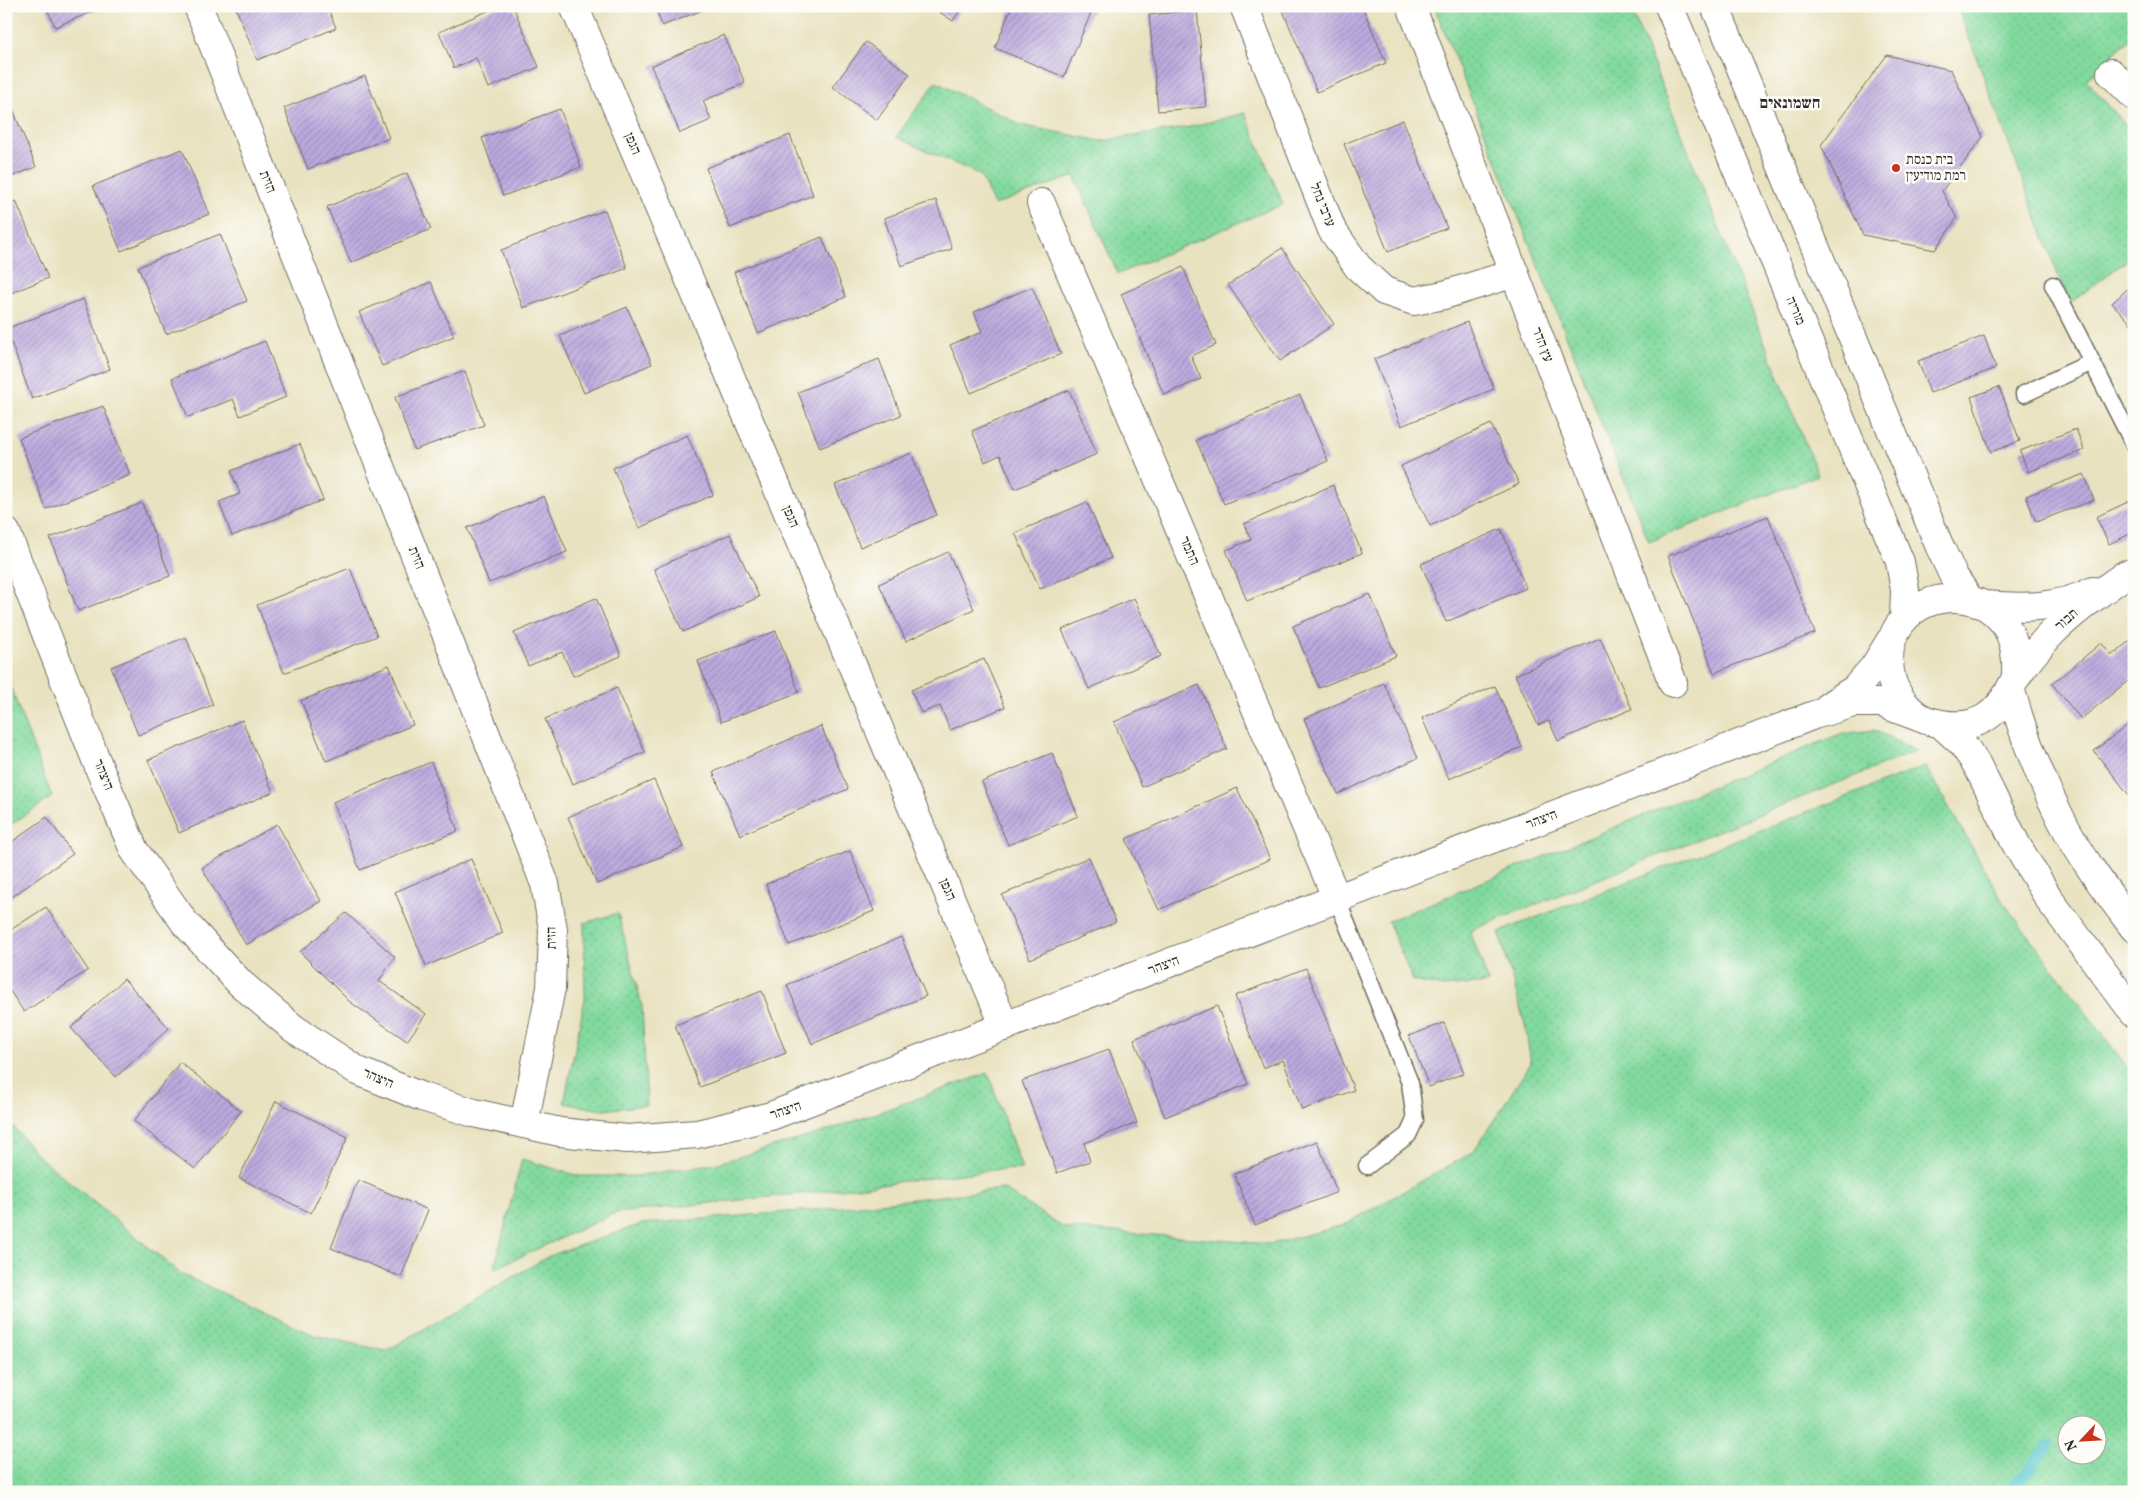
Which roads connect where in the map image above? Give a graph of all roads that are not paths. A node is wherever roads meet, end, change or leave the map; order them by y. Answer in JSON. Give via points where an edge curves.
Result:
{"nodes":[{"id":1,"x":198,"y":6,"type":"edge"},
{"id":2,"x":574,"y":6,"type":"edge"},
{"id":3,"x":1244,"y":6,"type":"edge"},
{"id":4,"x":1411,"y":6,"type":"edge"},
{"id":5,"x":1669,"y":6,"type":"edge"},
{"id":6,"x":1715,"y":6,"type":"edge"},
{"id":7,"x":2111,"y":73,"type":"dead end"},
{"id":8,"x":2134,"y":96,"type":"edge"},
{"id":9,"x":1041,"y":204,"type":"dead end"},
{"id":10,"x":1514,"y":273,"type":"junction"},
{"id":11,"x":2053,"y":285,"type":"dead end"},
{"id":12,"x":2092,"y":362,"type":"junction"},
{"id":13,"x":2024,"y":394,"type":"dead end"},
{"id":14,"x":2134,"y":445,"type":"edge"},
{"id":15,"x":6,"y":532,"type":"edge"},
{"id":16,"x":2130,"y":572,"type":"edge"},
{"id":17,"x":1977,"y":603,"type":"junction"},
{"id":18,"x":1899,"y":626,"type":"junction"},
{"id":19,"x":2013,"y":682,"type":"junction"},
{"id":20,"x":1673,"y":683,"type":"dead end"},
{"id":21,"x":1814,"y":715,"type":"junction"},
{"id":22,"x":1931,"y":721,"type":"junction"},
{"id":23,"x":1337,"y":899,"type":"junction"},
{"id":24,"x":2134,"y":928,"type":"edge"},
{"id":25,"x":2134,"y":1013,"type":"edge"},
{"id":26,"x":1006,"y":1027,"type":"junction"},
{"id":27,"x":524,"y":1124,"type":"junction"},
{"id":28,"x":1367,"y":1166,"type":"dead end"}],
"edges":[{"from":1,"to":27,"type":"street","name":"הזית","via":[[545,884],[553,929],[551,988]]},
{"from":2,"to":26,"type":"street","name":"הגפן"},
{"from":3,"to":10,"type":"street","name":"ערבי נחל","via":[[1332,230],[1358,266],[1384,291],[1414,301]]},
{"from":4,"to":10,"type":"street","name":"עץ הדר"},
{"from":5,"to":18,"type":"street","name":"מוריה","via":[[1900,562],[1905,590]]},
{"from":6,"to":17,"type":"street","via":[[1952,575]]},
{"from":7,"to":8,"type":"street"},
{"from":9,"to":23,"type":"street","name":"התמר"},
{"from":10,"to":20,"type":"street","name":"עץ הדר"},
{"from":11,"to":12,"type":"lane"},
{"from":12,"to":13,"type":"lane"},
{"from":12,"to":14,"type":"lane"},
{"from":15,"to":27,"type":"street","name":"היצהר","via":[[134,850],[185,923],[240,983],[270,1009],[358,1071],[422,1097]]},
{"from":16,"to":17,"type":"street","name":"תבור","via":[[2077,599],[2028,608]]},
{"from":16,"to":19,"type":"street","name":"תבור","via":[[2052,633]]},
{"from":17,"to":18,"type":"street","via":[[1964,598],[1942,598],[1921,605]]},
{"from":17,"to":19,"type":"street","via":[[2002,620],[2013,639],[2017,656]]},
{"from":18,"to":21,"type":"street","name":"היצהר","via":[[1874,667],[1855,688]]},
{"from":18,"to":22,"type":"street","via":[[1889,651],[1889,669],[1894,686],[1905,704]]},
{"from":19,"to":22,"type":"street","via":[[2000,705],[1984,718],[1963,725]]},
{"from":19,"to":24,"type":"street","via":[[2022,732],[2061,820],[2093,874]]},
{"from":21,"to":22,"type":"street","name":"היצהר","via":[[1854,703],[1881,703]]},
{"from":21,"to":23,"type":"street","name":"היצהר"},
{"from":22,"to":25,"type":"street","via":[[1962,743],[2051,902]]},
{"from":23,"to":26,"type":"street","name":"היצהר"},
{"from":23,"to":28,"type":"lane","via":[[1410,1083],[1415,1120],[1408,1135]]},
{"from":26,"to":27,"type":"street","name":"היצהר","via":[[771,1116],[697,1134],[627,1139],[560,1132]]}]}
